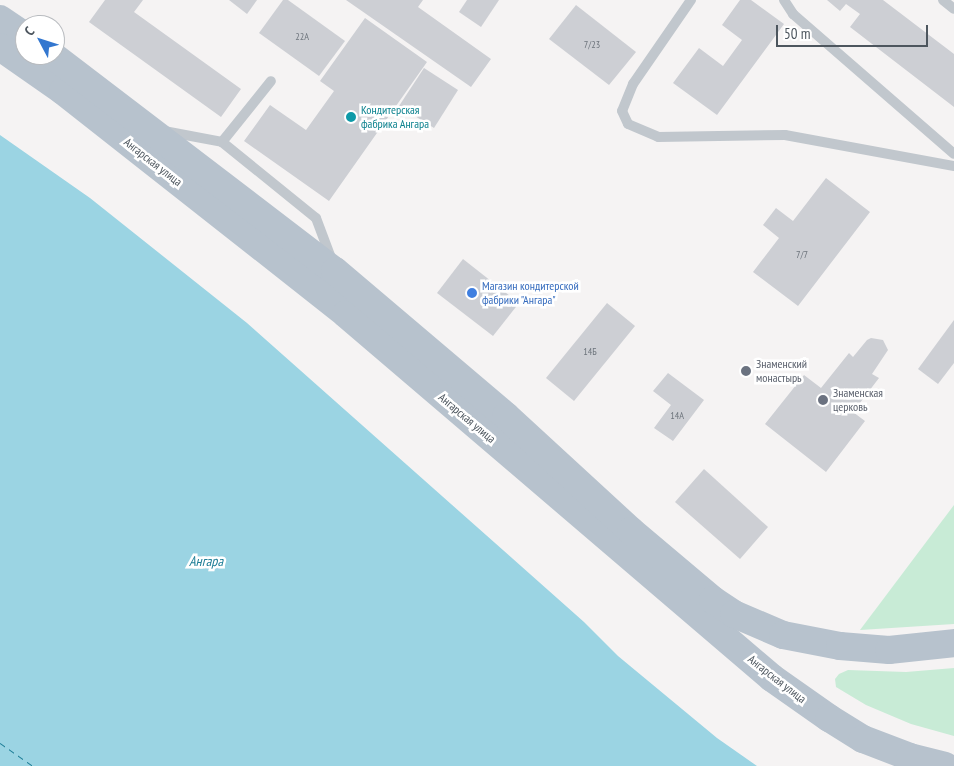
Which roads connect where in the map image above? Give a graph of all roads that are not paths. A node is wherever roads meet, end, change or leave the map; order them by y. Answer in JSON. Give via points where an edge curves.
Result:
{"nodes":[{"id":1,"x":691,"y":0,"type":"edge"},
{"id":2,"x":784,"y":0,"type":"edge"},
{"id":3,"x":942,"y":0,"type":"edge"},
{"id":4,"x":954,"y":9,"type":"edge"},
{"id":5,"x":0,"y":19,"type":"edge"},
{"id":6,"x":15,"y":29,"type":"edge"},
{"id":7,"x":0,"y":47,"type":"edge"},
{"id":8,"x":65,"y":65,"type":"edge"},
{"id":9,"x":271,"y":81,"type":"dead end"},
{"id":10,"x":150,"y":128,"type":"junction"},
{"id":11,"x":222,"y":142,"type":"junction"},
{"id":12,"x":954,"y":154,"type":"edge"},
{"id":13,"x":954,"y":166,"type":"edge"},
{"id":14,"x":335,"y":271,"type":"junction"},
{"id":15,"x":954,"y":643,"type":"edge"},
{"id":16,"x":945,"y":766,"type":"edge"}],
"edges":[{"from":1,"to":13,"type":"lane","via":[[633,84],[622,111],[628,124],[658,137],[785,135]]},
{"from":2,"to":12,"type":"lane","via":[[793,14]]},
{"from":3,"to":4,"type":"lane"},
{"from":5,"to":6,"type":"main road"},
{"from":7,"to":16,"type":"main road","name":"Ангарская улица","via":[[63,91],[346,314],[772,678],[863,739]]},
{"from":8,"to":10,"type":"main road","name":"Ангарская улица"},
{"from":9,"to":11,"type":"lane"},
{"from":10,"to":11,"type":"lane"},
{"from":10,"to":14,"type":"main road","name":"Ангарская улица"},
{"from":11,"to":14,"type":"lane","via":[[316,218]]},
{"from":14,"to":15,"type":"main road","name":"Ангарская улица","via":[[506,416],[631,531],[734,614],[783,635],[840,646],[888,650]]}]}
